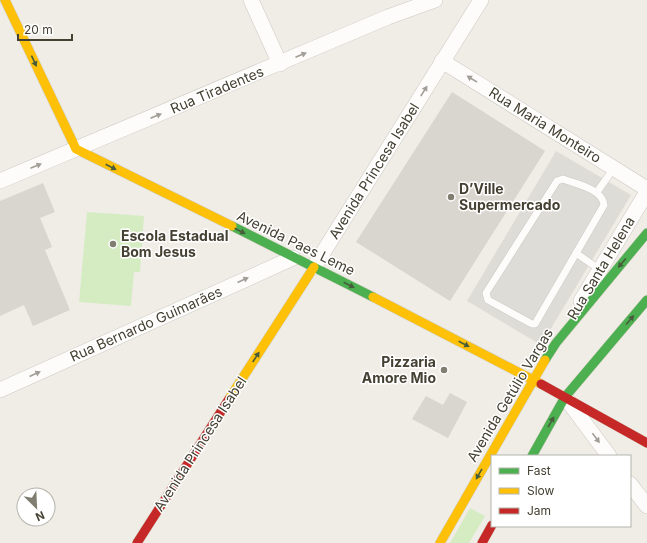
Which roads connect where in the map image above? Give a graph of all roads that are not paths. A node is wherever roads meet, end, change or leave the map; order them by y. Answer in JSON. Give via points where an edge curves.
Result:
{"nodes":[{"id":1,"x":6,"y":0,"type":"edge"},
{"id":2,"x":251,"y":0,"type":"edge"},
{"id":3,"x":435,"y":0,"type":"edge"},
{"id":4,"x":481,"y":0,"type":"edge"},
{"id":5,"x":442,"y":61,"type":"junction"},
{"id":6,"x":280,"y":64,"type":"junction"},
{"id":7,"x":76,"y":149,"type":"junction"},
{"id":8,"x":614,"y":168,"type":"junction"},
{"id":9,"x":0,"y":182,"type":"edge"},
{"id":10,"x":647,"y":191,"type":"edge"},
{"id":11,"x":597,"y":192,"type":"junction"},
{"id":12,"x":647,"y":233,"type":"edge"},
{"id":13,"x":576,"y":253,"type":"junction"},
{"id":14,"x":293,"y":258,"type":"junction"},
{"id":15,"x":314,"y":267,"type":"junction"},
{"id":16,"x":600,"y":270,"type":"junction"},
{"id":17,"x":647,"y":300,"type":"edge"},
{"id":18,"x":556,"y":343,"type":"junction"},
{"id":19,"x":533,"y":380,"type":"junction"},
{"id":20,"x":0,"y":390,"type":"edge"},
{"id":21,"x":565,"y":397,"type":"junction"},
{"id":22,"x":647,"y":444,"type":"edge"},
{"id":23,"x":533,"y":455,"type":"edge"},
{"id":24,"x":608,"y":455,"type":"edge"},
{"id":25,"x":631,"y":485,"type":"edge"},
{"id":26,"x":647,"y":506,"type":"edge"},
{"id":27,"x":491,"y":527,"type":"edge"},
{"id":28,"x":137,"y":543,"type":"edge"},
{"id":29,"x":440,"y":543,"type":"edge"},
{"id":30,"x":482,"y":543,"type":"edge"}],
"edges":[{"from":1,"to":7,"type":"street","one_way":true},
{"from":2,"to":6,"type":"street"},
{"from":6,"to":3,"type":"street","name":"Rua Tiradentes","one_way":true},
{"from":4,"to":5,"type":"street","name":"Avenida Princesa Isabel"},
{"from":8,"to":5,"type":"street","name":"Rua Maria Monteiro","one_way":true},
{"from":15,"to":5,"type":"street","name":"Avenida Princesa Isabel","one_way":true},
{"from":7,"to":6,"type":"street","name":"Rua Tiradentes","one_way":true},
{"from":9,"to":7,"type":"street","name":"Rua Tiradentes","one_way":true},
{"from":7,"to":14,"type":"street","name":"Avenida Paes Leme","one_way":true},
{"from":8,"to":10,"type":"street","name":"Rua Maria Monteiro"},
{"from":8,"to":11,"type":"lane"},
{"from":10,"to":16,"type":"street","name":"Rua Santa Helena"},
{"from":11,"to":13,"type":"lane","via":[[604,200],[604,205]]},
{"from":11,"to":13,"type":"lane","via":[[563,179],[558,181],[486,293],[488,300],[535,324]]},
{"from":12,"to":18,"type":"street","name":"Avenida Getúlio Vargas","one_way":true},
{"from":13,"to":16,"type":"lane"},
{"from":14,"to":15,"type":"street","name":"Avenida Paes Leme"},
{"from":20,"to":14,"type":"street","name":"Rua Bernardo Guimarães","one_way":true},
{"from":15,"to":19,"type":"street","name":"Avenida Paes Leme","one_way":true},
{"from":28,"to":15,"type":"street","name":"Avenida Princesa Isabel","one_way":true},
{"from":16,"to":18,"type":"street","name":"Rua Santa Helena"},
{"from":21,"to":17,"type":"street","one_way":true},
{"from":18,"to":19,"type":"street","name":"Avenida Getúlio Vargas"},
{"from":19,"to":21,"type":"street","name":"Avenida Paes Leme"},
{"from":19,"to":29,"type":"street","name":"Avenida Getúlio Vargas","one_way":true},
{"from":21,"to":22,"type":"street","name":"Avenida Paes Leme"},
{"from":23,"to":21,"type":"street","one_way":true},
{"from":21,"to":24,"type":"street","one_way":true},
{"from":25,"to":26,"type":"street"},
{"from":27,"to":30,"type":"street"}]}
